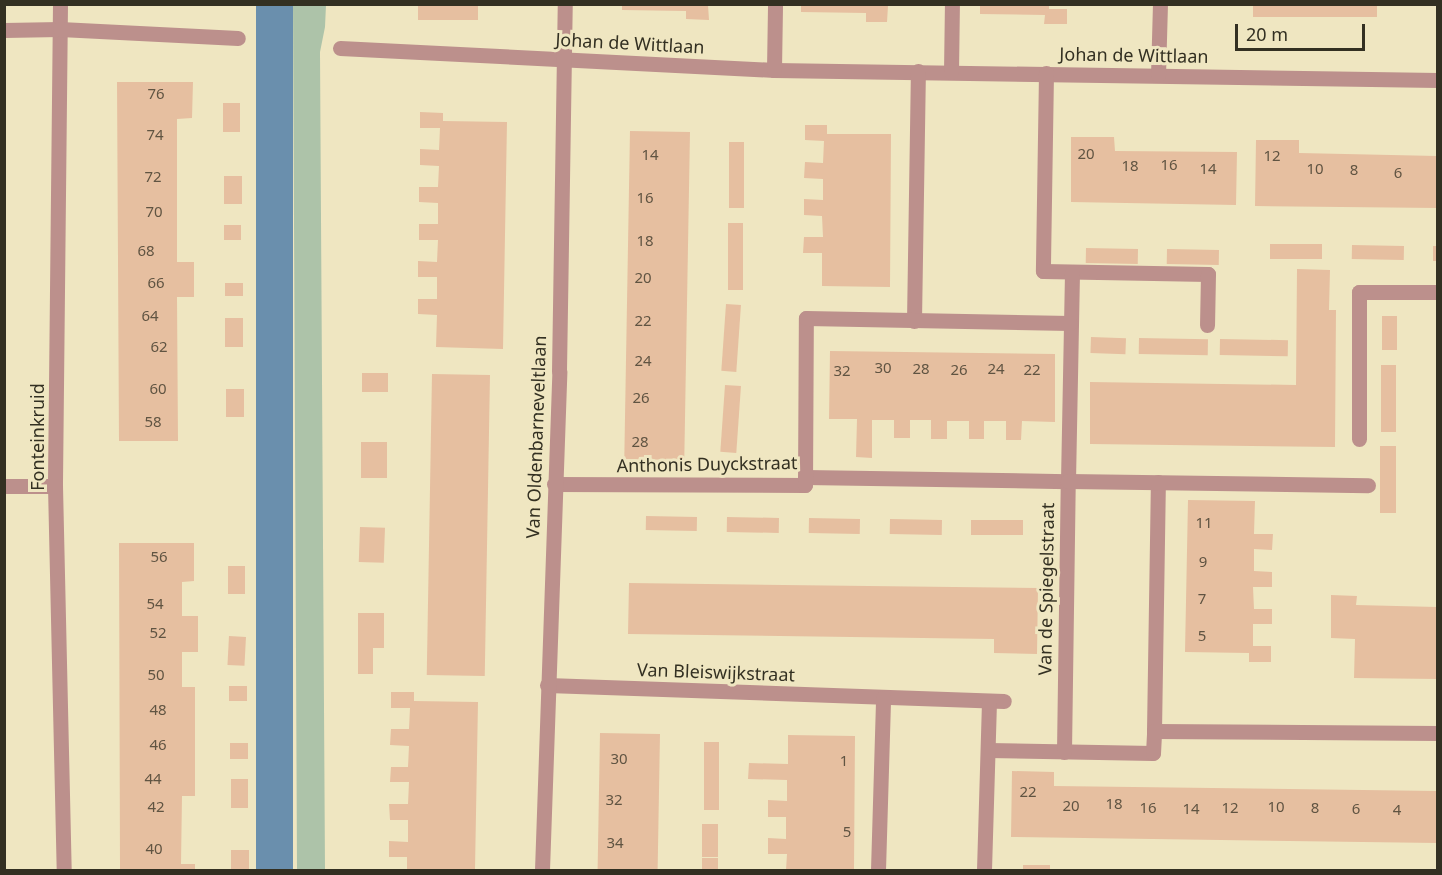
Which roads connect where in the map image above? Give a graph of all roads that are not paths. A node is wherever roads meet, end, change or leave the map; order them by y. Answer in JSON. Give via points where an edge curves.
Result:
{"nodes":[{"id":1,"x":60,"y":4,"type":"edge"},
{"id":2,"x":565,"y":4,"type":"edge"},
{"id":3,"x":775,"y":4,"type":"edge"},
{"id":4,"x":952,"y":4,"type":"edge"},
{"id":5,"x":1160,"y":4,"type":"edge"},
{"id":6,"x":4,"y":30,"type":"edge"},
{"id":7,"x":60,"y":30,"type":"junction"},
{"id":8,"x":238,"y":38,"type":"dead end"},
{"id":9,"x":340,"y":48,"type":"dead end"},
{"id":10,"x":564,"y":59,"type":"junction"},
{"id":11,"x":774,"y":70,"type":"junction"},
{"id":12,"x":918,"y":71,"type":"junction"},
{"id":13,"x":951,"y":72,"type":"junction"},
{"id":14,"x":1046,"y":73,"type":"junction"},
{"id":15,"x":1158,"y":75,"type":"junction"},
{"id":16,"x":1437,"y":80,"type":"edge"},
{"id":17,"x":1072,"y":272,"type":"junction"},
{"id":18,"x":1437,"y":292,"type":"edge"},
{"id":19,"x":914,"y":321,"type":"junction"},
{"id":20,"x":1070,"y":323,"type":"junction"},
{"id":21,"x":1207,"y":325,"type":"dead end"},
{"id":22,"x":1359,"y":439,"type":"dead end"},
{"id":23,"x":805,"y":477,"type":"junction"},
{"id":24,"x":1068,"y":481,"type":"junction"},
{"id":25,"x":1158,"y":482,"type":"junction"},
{"id":26,"x":554,"y":484,"type":"junction"},
{"id":27,"x":1368,"y":485,"type":"dead end"},
{"id":28,"x":4,"y":486,"type":"edge"},
{"id":29,"x":55,"y":486,"type":"junction"},
{"id":30,"x":547,"y":684,"type":"junction"},
{"id":31,"x":883,"y":698,"type":"junction"},
{"id":32,"x":1154,"y":731,"type":"junction"},
{"id":33,"x":1437,"y":733,"type":"edge"},
{"id":34,"x":988,"y":750,"type":"junction"},
{"id":35,"x":1064,"y":752,"type":"junction"},
{"id":36,"x":64,"y":870,"type":"edge"},
{"id":37,"x":542,"y":870,"type":"edge"},
{"id":38,"x":878,"y":870,"type":"edge"},
{"id":39,"x":984,"y":870,"type":"edge"}],
"edges":[{"from":1,"to":7,"type":"street","name":"Fonteinkruid"},
{"from":2,"to":10,"type":"street","name":"Van Oldenbarneveltlaan"},
{"from":3,"to":11,"type":"street"},
{"from":4,"to":13,"type":"street"},
{"from":5,"to":15,"type":"street"},
{"from":6,"to":7,"type":"street"},
{"from":7,"to":8,"type":"street"},
{"from":7,"to":29,"type":"street","name":"Fonteinkruid"},
{"from":9,"to":10,"type":"street","name":"Johan de Wittlaan"},
{"from":10,"to":11,"type":"street","name":"Johan de Wittlaan"},
{"from":10,"to":26,"type":"street","name":"Van Oldenbarneveltlaan"},
{"from":11,"to":12,"type":"street","name":"Johan de Wittlaan"},
{"from":12,"to":13,"type":"street","name":"Johan de Wittlaan"},
{"from":12,"to":19,"type":"street"},
{"from":13,"to":14,"type":"street","name":"Johan de Wittlaan"},
{"from":14,"to":15,"type":"street","name":"Johan de Wittlaan"},
{"from":14,"to":17,"type":"street","name":"Johan de Wittlaan","via":[[1043,271]]},
{"from":15,"to":16,"type":"street","name":"Johan de Wittlaan"},
{"from":17,"to":20,"type":"street"},
{"from":17,"to":21,"type":"street","name":"Johan de Wittlaan","via":[[1208,274]]},
{"from":18,"to":22,"type":"street","via":[[1359,292]]},
{"from":19,"to":20,"type":"street"},
{"from":19,"to":23,"type":"street","name":"Anthonis Duyckstraat","via":[[806,318]]},
{"from":20,"to":24,"type":"street"},
{"from":23,"to":24,"type":"street"},
{"from":23,"to":26,"type":"street","name":"Anthonis Duyckstraat","via":[[805,485]]},
{"from":24,"to":25,"type":"street","name":"Van de Spiegelstraat"},
{"from":24,"to":35,"type":"street","name":"Van de Spiegelstraat"},
{"from":25,"to":27,"type":"street","name":"Van de Spiegelstraat"},
{"from":25,"to":32,"type":"street"},
{"from":26,"to":30,"type":"street","name":"Van Oldenbarneveltlaan"},
{"from":28,"to":29,"type":"street"},
{"from":29,"to":36,"type":"street","name":"Fonteinkruid"},
{"from":30,"to":31,"type":"street","name":"Van Bleiswijkstraat"},
{"from":30,"to":37,"type":"street","name":"Van Oldenbarneveltlaan"},
{"from":31,"to":34,"type":"street","name":"Van Bleiswijkstraat","via":[[996,701]]},
{"from":31,"to":38,"type":"street"},
{"from":32,"to":33,"type":"street"},
{"from":32,"to":35,"type":"street","via":[[1153,753]]},
{"from":34,"to":35,"type":"street"},
{"from":34,"to":39,"type":"street","name":"Van Bleiswijkstraat"}]}
